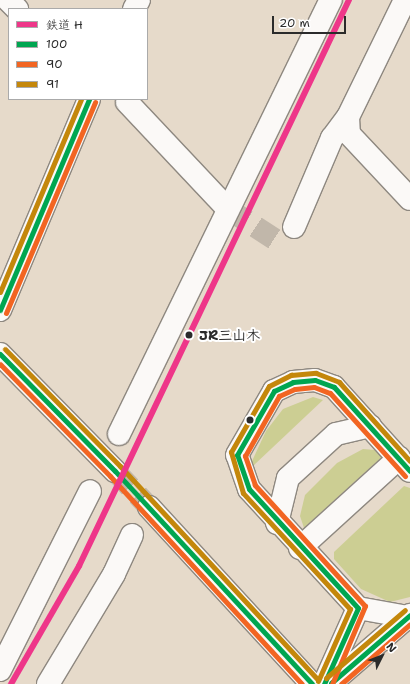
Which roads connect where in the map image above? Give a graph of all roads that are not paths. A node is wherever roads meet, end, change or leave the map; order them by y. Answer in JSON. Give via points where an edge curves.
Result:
{"nodes":[{"id":1,"x":8,"y":0,"type":"edge"},
{"id":2,"x":331,"y":0,"type":"edge"},
{"id":3,"x":405,"y":0,"type":"edge"},
{"id":4,"x":16,"y":8,"type":"edge"},
{"id":5,"x":88,"y":100,"type":"edge"},
{"id":6,"x":127,"y":102,"type":"dead end"},
{"id":7,"x":348,"y":117,"type":"junction"},
{"id":8,"x":410,"y":199,"type":"edge"},
{"id":9,"x":228,"y":209,"type":"junction"},
{"id":10,"x":294,"y":227,"type":"dead end"},
{"id":11,"x":0,"y":310,"type":"edge"},
{"id":12,"x":0,"y":354,"type":"edge"},
{"id":13,"x":370,"y":426,"type":"junction"},
{"id":14,"x":119,"y":434,"type":"dead end"},
{"id":15,"x":404,"y":464,"type":"edge"},
{"id":16,"x":115,"y":470,"type":"tunnel mouth"},
{"id":17,"x":90,"y":491,"type":"dead end"},
{"id":18,"x":149,"y":507,"type":"tunnel mouth"},
{"id":19,"x":277,"y":523,"type":"junction"},
{"id":20,"x":132,"y":535,"type":"dead end"},
{"id":21,"x":300,"y":548,"type":"junction"},
{"id":22,"x":358,"y":608,"type":"junction"},
{"id":23,"x":409,"y":616,"type":"edge"},
{"id":24,"x":0,"y":670,"type":"edge"},
{"id":25,"x":48,"y":684,"type":"edge"},
{"id":26,"x":312,"y":684,"type":"edge"},
{"id":27,"x":324,"y":684,"type":"edge"},
{"id":28,"x":330,"y":684,"type":"edge"}],
"edges":[{"from":1,"to":4,"type":"street"},
{"from":2,"to":9,"type":"street"},
{"from":3,"to":7,"type":"street"},
{"from":5,"to":11,"type":"street"},
{"from":6,"to":9,"type":"street"},
{"from":7,"to":8,"type":"street","via":[[349,134]]},
{"from":7,"to":10,"type":"street","via":[[332,138]]},
{"from":9,"to":14,"type":"street"},
{"from":12,"to":16,"type":"street"},
{"from":13,"to":15,"type":"street"},
{"from":13,"to":19,"type":"street","via":[[336,434],[288,478]]},
{"from":13,"to":19,"type":"street","via":[[334,386],[315,380],[293,382],[274,391],[237,454],[249,489]]},
{"from":15,"to":21,"type":"street"},
{"from":17,"to":24,"type":"street"},
{"from":18,"to":26,"type":"street"},
{"from":19,"to":21,"type":"street"},
{"from":20,"to":25,"type":"street","via":[[114,574]]},
{"from":21,"to":22,"type":"street"},
{"from":22,"to":23,"type":"street"},
{"from":22,"to":27,"type":"street"},
{"from":23,"to":28,"type":"street"}]}
